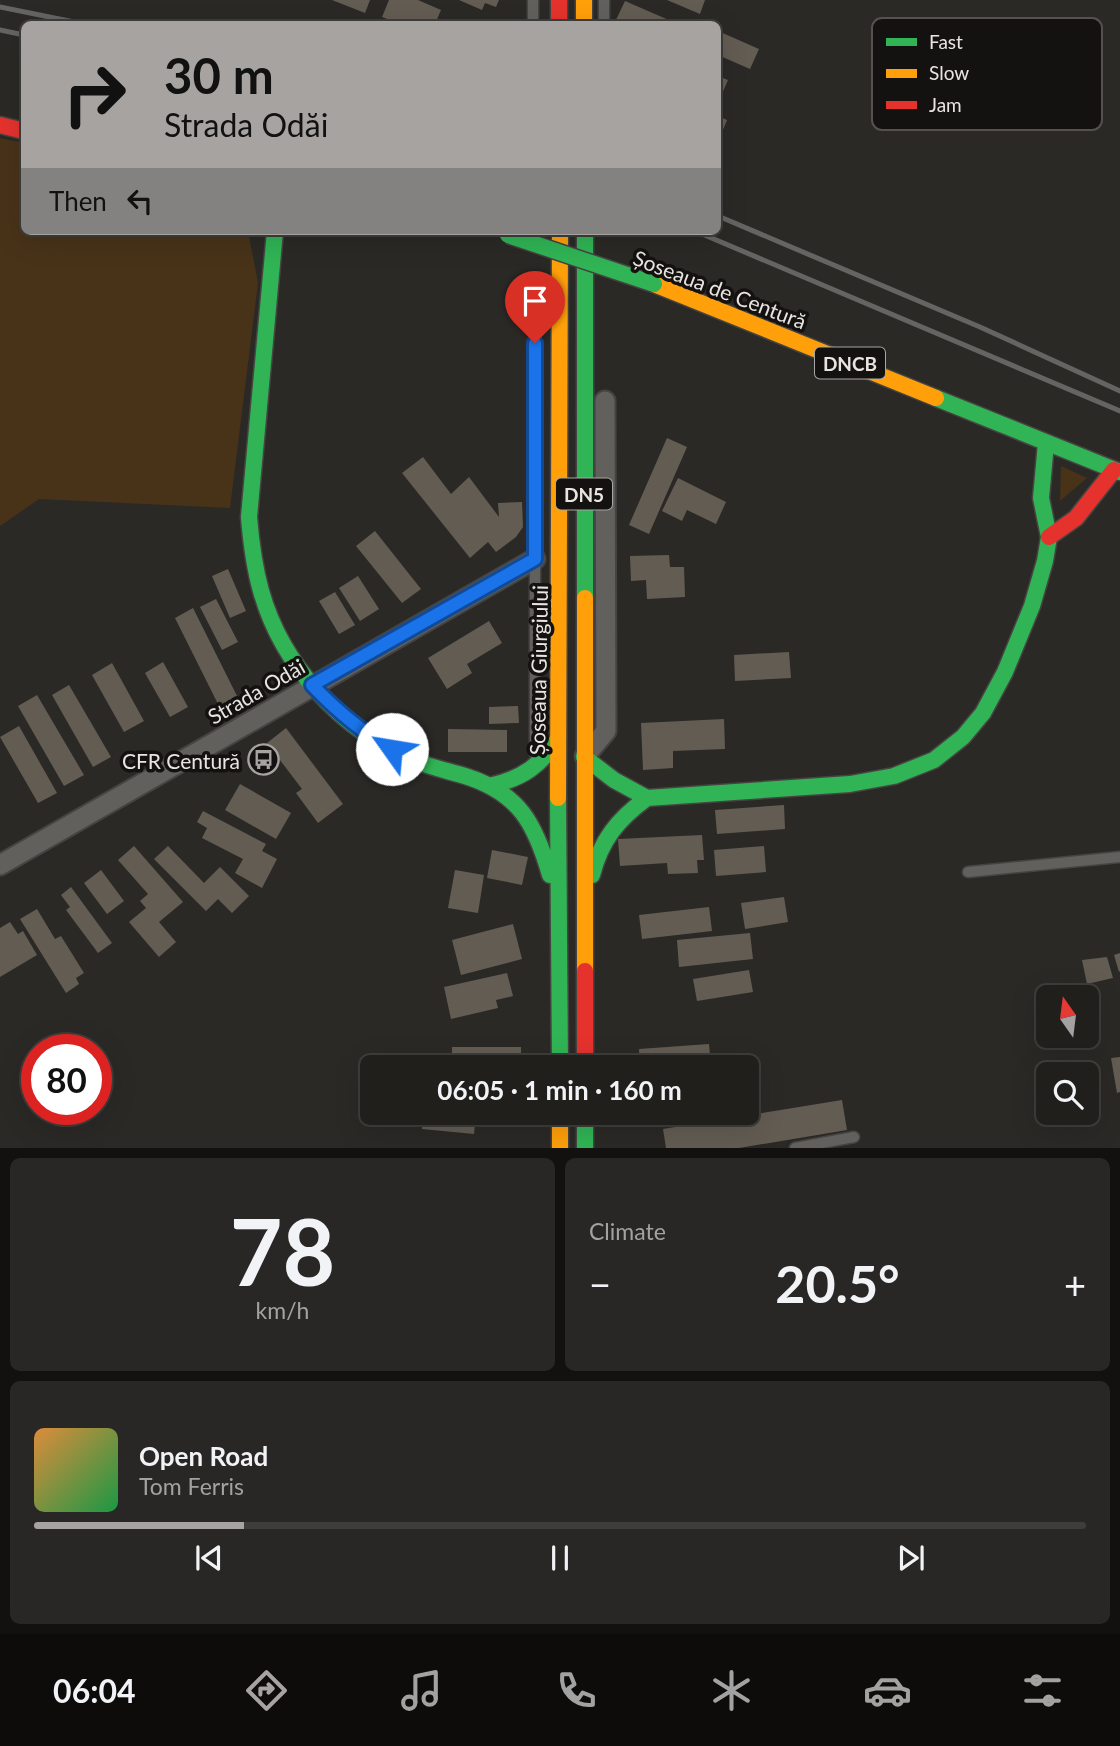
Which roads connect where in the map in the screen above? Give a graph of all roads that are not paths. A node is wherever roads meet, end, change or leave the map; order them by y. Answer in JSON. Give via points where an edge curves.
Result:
{"nodes":[{"id":1,"x":533,"y":0,"type":"edge"},
{"id":2,"x":559,"y":0,"type":"edge"},
{"id":3,"x":584,"y":0,"type":"edge"},
{"id":4,"x":604,"y":0,"type":"edge"},
{"id":5,"x":533,"y":21,"type":"edge"},
{"id":6,"x":559,"y":21,"type":"edge"},
{"id":7,"x":584,"y":21,"type":"edge"},
{"id":8,"x":604,"y":21,"type":"edge"},
{"id":9,"x":0,"y":125,"type":"edge"},
{"id":10,"x":21,"y":130,"type":"edge"},
{"id":11,"x":275,"y":235,"type":"edge"},
{"id":12,"x":509,"y":235,"type":"edge"},
{"id":13,"x":560,"y":235,"type":"edge"},
{"id":14,"x":585,"y":235,"type":"edge"},
{"id":15,"x":535,"y":343,"type":"dead end"},
{"id":16,"x":605,"y":401,"type":"dead end"},
{"id":17,"x":1045,"y":443,"type":"junction"},
{"id":18,"x":1117,"y":471,"type":"edge"},
{"id":19,"x":1049,"y":537,"type":"junction"},
{"id":20,"x":535,"y":559,"type":"junction"},
{"id":21,"x":312,"y":685,"type":"junction"},
{"id":22,"x":558,"y":739,"type":"junction"},
{"id":23,"x":584,"y":757,"type":"junction"},
{"id":24,"x":535,"y":768,"type":"junction"},
{"id":25,"x":493,"y":785,"type":"junction"},
{"id":26,"x":647,"y":798,"type":"junction"},
{"id":27,"x":1120,"y":857,"type":"edge"},
{"id":28,"x":0,"y":865,"type":"edge"},
{"id":29,"x":968,"y":872,"type":"dead end"},
{"id":30,"x":585,"y":906,"type":"junction"},
{"id":31,"x":559,"y":907,"type":"junction"},
{"id":32,"x":561,"y":1055,"type":"edge"},
{"id":33,"x":585,"y":1055,"type":"edge"},
{"id":34,"x":560,"y":1125,"type":"edge"},
{"id":35,"x":585,"y":1125,"type":"edge"},
{"id":36,"x":854,"y":1137,"type":"dead end"},
{"id":37,"x":560,"y":1147,"type":"edge"},
{"id":38,"x":585,"y":1147,"type":"edge"},
{"id":39,"x":795,"y":1147,"type":"edge"}],
"edges":[{"from":1,"to":5,"type":"lane"},
{"from":2,"to":6,"type":"main road"},
{"from":3,"to":7,"type":"main road"},
{"from":4,"to":8,"type":"lane"},
{"from":9,"to":10,"type":"main road"},
{"from":11,"to":21,"type":"main road","via":[[250,547],[270,620],[292,662]]},
{"from":12,"to":17,"type":"main road","name":"Șoseaua de Centură","number":"DNCB","bridge":true,"via":[[654,284]]},
{"from":13,"to":22,"type":"main road","name":"Șoseaua Giurgiului","number":"DN5"},
{"from":14,"to":23,"type":"main road","number":"DN5"},
{"from":15,"to":20,"type":"lane","name":"Șoseaua Giurgiului"},
{"from":16,"to":23,"type":"street","via":[[607,731]]},
{"from":17,"to":18,"type":"main road","name":"Șoseaua de Centură","number":"DNCB"},
{"from":17,"to":19,"type":"main road","via":[[1042,506]]},
{"from":18,"to":19,"type":"main road","via":[[1076,518]]},
{"from":19,"to":26,"type":"main road","via":[[1009,665],[980,716],[952,747],[897,775],[855,783]]},
{"from":20,"to":21,"type":"street","name":"Strada Odăi"},
{"from":20,"to":24,"type":"lane","name":"Șoseaua Giurgiului"},
{"from":21,"to":25,"type":"main road","via":[[372,738],[402,755]]},
{"from":21,"to":28,"type":"street","name":"Strada Odăi"},
{"from":22,"to":24,"type":"main road"},
{"from":22,"to":31,"type":"main road","name":"Șoseaua Giurgiului","number":"DN5"},
{"from":23,"to":26,"type":"main road","via":[[622,788]]},
{"from":23,"to":30,"type":"main road","number":"DN5"},
{"from":24,"to":25,"type":"main road"},
{"from":25,"to":31,"type":"main road","via":[[512,799],[537,833]]},
{"from":26,"to":30,"type":"main road","via":[[615,823],[602,843]]},
{"from":27,"to":29,"type":"lane"},
{"from":30,"to":33,"type":"main road","number":"DN5"},
{"from":31,"to":32,"type":"main road","name":"Șoseaua Giurgiului","number":"DN5"},
{"from":34,"to":37,"type":"main road"},
{"from":35,"to":38,"type":"main road"},
{"from":36,"to":39,"type":"lane"}]}
